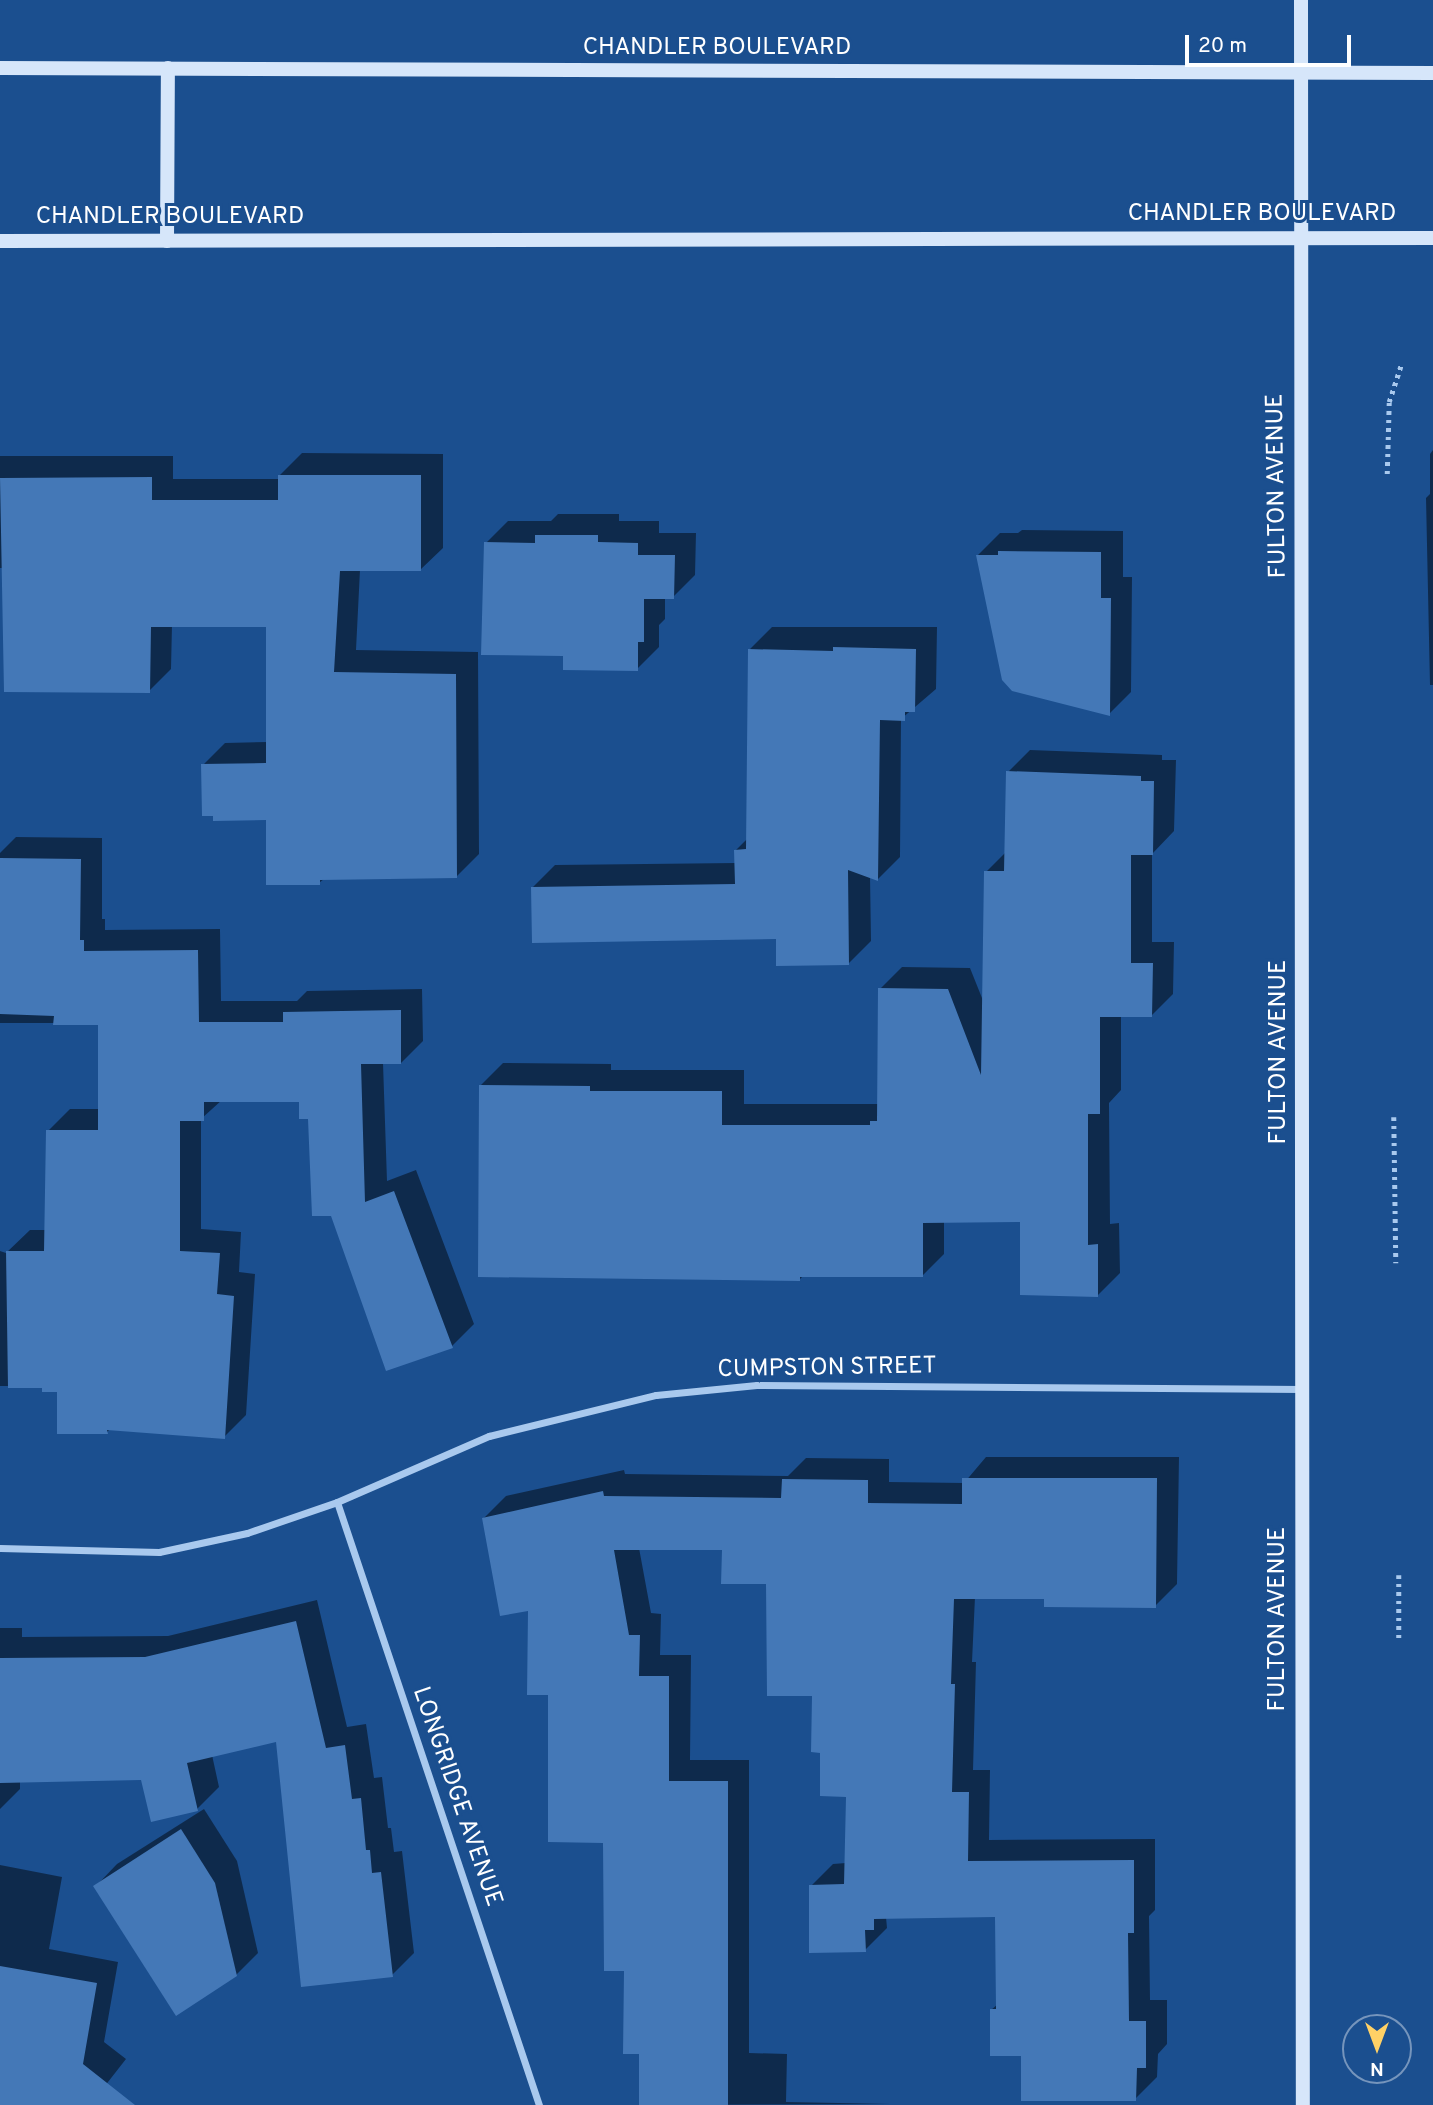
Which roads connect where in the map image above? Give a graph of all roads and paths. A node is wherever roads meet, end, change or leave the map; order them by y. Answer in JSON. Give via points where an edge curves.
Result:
{"nodes":[{"id":1,"x":1301,"y":0,"type":"edge"},
{"id":2,"x":0,"y":68,"type":"edge"},
{"id":3,"x":168,"y":68,"type":"junction"},
{"id":4,"x":1433,"y":73,"type":"edge"},
{"id":5,"x":1303,"y":75,"type":"junction"},
{"id":6,"x":1300,"y":238,"type":"junction"},
{"id":7,"x":1433,"y":238,"type":"edge"},
{"id":8,"x":0,"y":241,"type":"edge"},
{"id":9,"x":167,"y":241,"type":"junction"},
{"id":10,"x":1402,"y":362,"type":"dead end"},
{"id":11,"x":1387,"y":474,"type":"dead end"},
{"id":12,"x":1394,"y":1117,"type":"dead end"},
{"id":13,"x":1396,"y":1264,"type":"dead end"},
{"id":14,"x":1302,"y":1389,"type":"junction"},
{"id":15,"x":337,"y":1502,"type":"junction"},
{"id":16,"x":0,"y":1548,"type":"edge"},
{"id":17,"x":1399,"y":1575,"type":"dead end"},
{"id":18,"x":1399,"y":1638,"type":"dead end"},
{"id":19,"x":539,"y":2105,"type":"edge"},
{"id":20,"x":1303,"y":2105,"type":"edge"}],
"edges":[{"from":1,"to":5,"type":"street","name":"FULTON AVENUE"},
{"from":2,"to":3,"type":"street","name":"CHANDLER BOULEVARD"},
{"from":3,"to":5,"type":"street","name":"CHANDLER BOULEVARD"},
{"from":3,"to":9,"type":"street"},
{"from":4,"to":5,"type":"street","name":"CHANDLER BOULEVARD"},
{"from":5,"to":6,"type":"street","name":"FULTON AVENUE"},
{"from":6,"to":7,"type":"street","name":"CHANDLER BOULEVARD"},
{"from":6,"to":9,"type":"street","name":"CHANDLER BOULEVARD"},
{"from":6,"to":14,"type":"street","name":"FULTON AVENUE"},
{"from":8,"to":9,"type":"street","name":"CHANDLER BOULEVARD"},
{"from":10,"to":11,"type":"path","via":[[1389,402]]},
{"from":12,"to":13,"type":"path"},
{"from":14,"to":15,"type":"street","name":"CUMPSTON STREET","via":[[757,1385],[656,1395],[489,1436]]},
{"from":14,"to":20,"type":"street","name":"FULTON AVENUE"},
{"from":15,"to":16,"type":"street","name":"CUMPSTON STREET","via":[[247,1533],[159,1552]]},
{"from":15,"to":19,"type":"street","name":"LONGRIDGE AVENUE"},
{"from":17,"to":18,"type":"path"}]}
